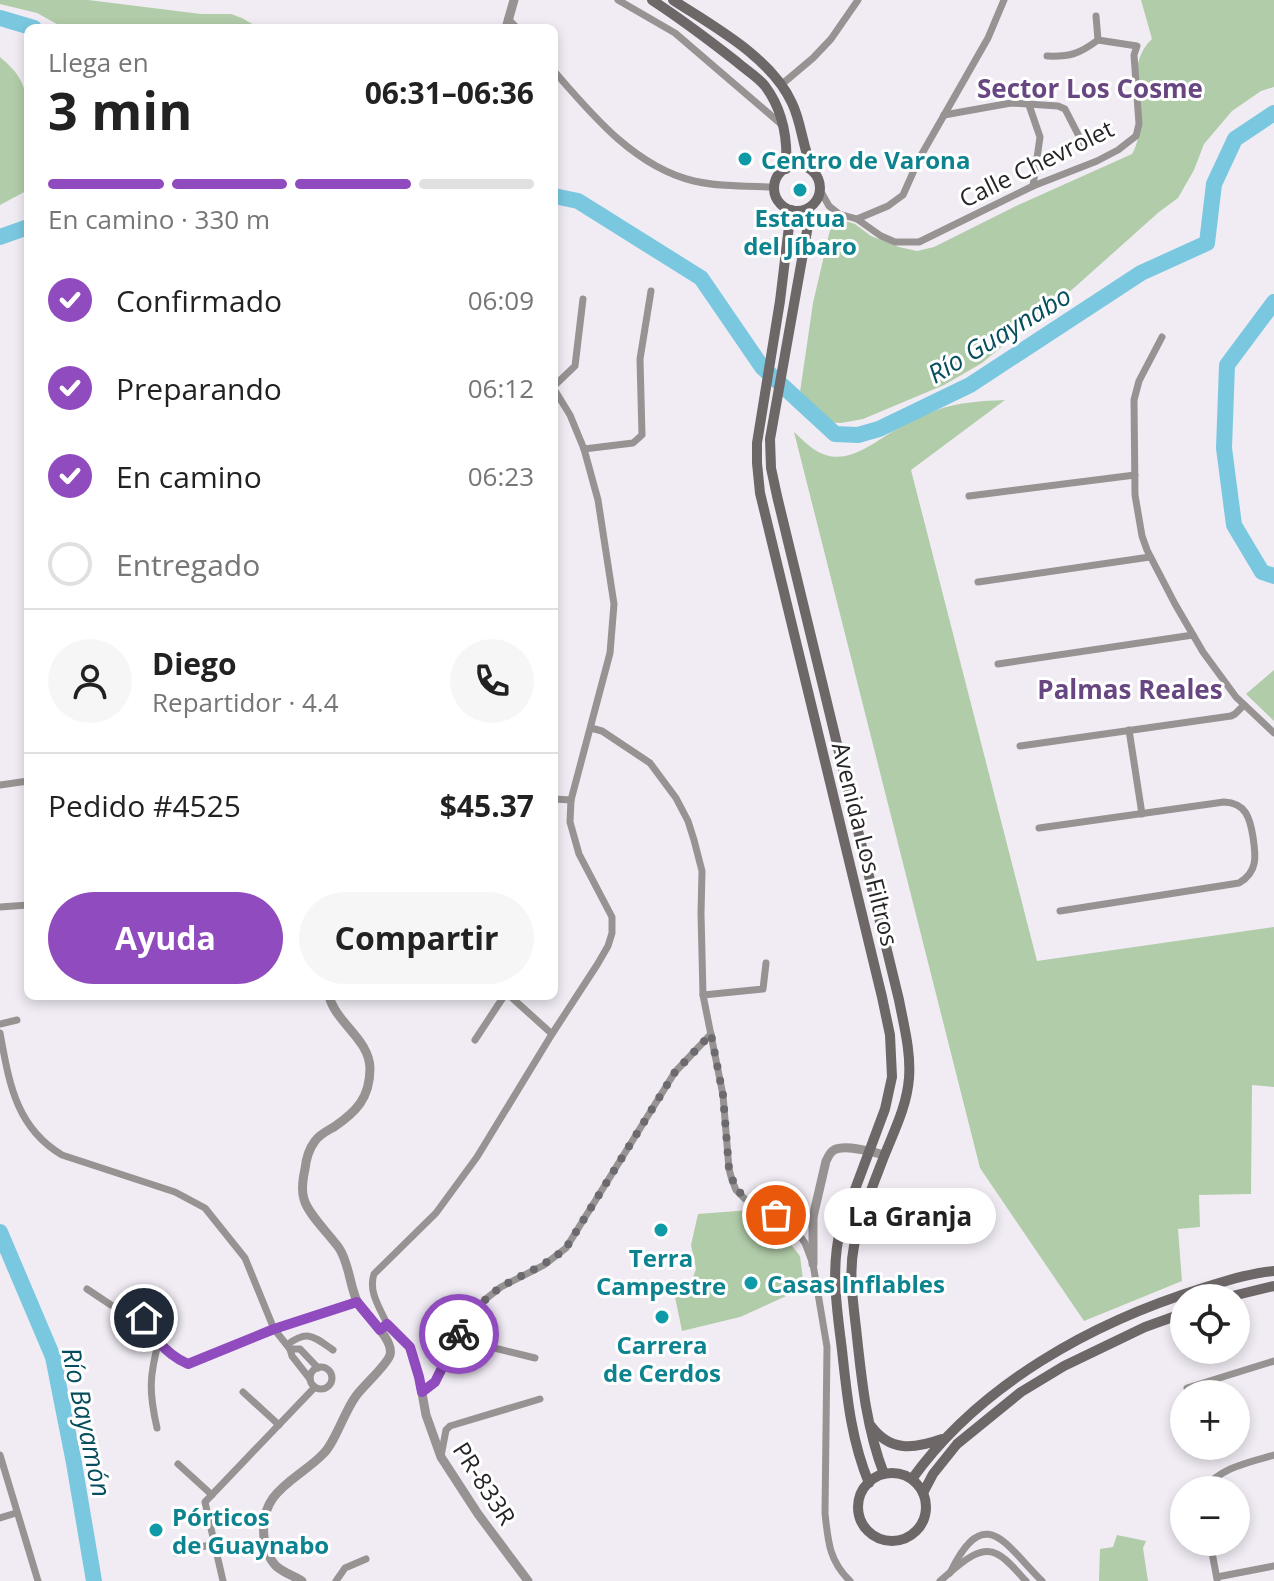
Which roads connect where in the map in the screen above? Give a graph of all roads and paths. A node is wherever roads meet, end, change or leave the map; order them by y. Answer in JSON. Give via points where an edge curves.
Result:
{"nodes":[{"id":1,"x":514,"y":0,"type":"edge"},
{"id":2,"x":618,"y":0,"type":"edge"},
{"id":3,"x":652,"y":0,"type":"edge"},
{"id":4,"x":673,"y":0,"type":"edge"},
{"id":5,"x":858,"y":0,"type":"edge"},
{"id":6,"x":1004,"y":0,"type":"edge"},
{"id":7,"x":1096,"y":16,"type":"dead end"},
{"id":8,"x":507,"y":23,"type":"edge"},
{"id":9,"x":1098,"y":40,"type":"junction"},
{"id":10,"x":1047,"y":56,"type":"dead end"},
{"id":11,"x":558,"y":76,"type":"edge"},
{"id":12,"x":781,"y":85,"type":"junction"},
{"id":13,"x":1029,"y":105,"type":"junction"},
{"id":14,"x":944,"y":115,"type":"junction"},
{"id":15,"x":783,"y":126,"type":"junction"},
{"id":16,"x":1084,"y":146,"type":"dead end"},
{"id":17,"x":786,"y":169,"type":"junction"},
{"id":18,"x":815,"y":173,"type":"junction"},
{"id":19,"x":1033,"y":186,"type":"junction"},
{"id":20,"x":774,"y":187,"type":"junction"},
{"id":21,"x":820,"y":190,"type":"junction"},
{"id":22,"x":809,"y":208,"type":"junction"},
{"id":23,"x":791,"y":210,"type":"junction"},
{"id":24,"x":857,"y":219,"type":"junction"},
{"id":25,"x":651,"y":291,"type":"dead end"},
{"id":26,"x":583,"y":299,"type":"dead end"},
{"id":27,"x":1162,"y":337,"type":"dead end"},
{"id":28,"x":558,"y":383,"type":"edge"},
{"id":29,"x":558,"y":394,"type":"edge"},
{"id":30,"x":584,"y":449,"type":"junction"},
{"id":31,"x":1135,"y":475,"type":"junction"},
{"id":32,"x":969,"y":496,"type":"dead end"},
{"id":33,"x":1150,"y":557,"type":"junction"},
{"id":34,"x":978,"y":582,"type":"dead end"},
{"id":35,"x":1193,"y":635,"type":"junction"},
{"id":36,"x":998,"y":664,"type":"dead end"},
{"id":37,"x":1244,"y":705,"type":"junction"},
{"id":38,"x":591,"y":728,"type":"junction"},
{"id":39,"x":1129,"y":730,"type":"junction"},
{"id":40,"x":1274,"y":733,"type":"edge"},
{"id":41,"x":1020,"y":746,"type":"dead end"},
{"id":42,"x":24,"y":782,"type":"edge"},
{"id":43,"x":0,"y":785,"type":"edge"},
{"id":44,"x":558,"y":799,"type":"edge"},
{"id":45,"x":571,"y":800,"type":"junction"},
{"id":46,"x":1142,"y":814,"type":"junction"},
{"id":47,"x":1039,"y":828,"type":"dead end"},
{"id":48,"x":24,"y":905,"type":"edge"},
{"id":49,"x":0,"y":907,"type":"edge"},
{"id":50,"x":1060,"y":911,"type":"dead end"},
{"id":51,"x":766,"y":963,"type":"dead end"},
{"id":52,"x":703,"y":995,"type":"junction"},
{"id":53,"x":331,"y":1000,"type":"edge"},
{"id":54,"x":501,"y":1000,"type":"edge"},
{"id":55,"x":514,"y":1000,"type":"edge"},
{"id":56,"x":17,"y":1020,"type":"dead end"},
{"id":57,"x":0,"y":1024,"type":"edge"},
{"id":58,"x":0,"y":1033,"type":"edge"},
{"id":59,"x":552,"y":1034,"type":"junction"},
{"id":60,"x":711,"y":1034,"type":"junction"},
{"id":61,"x":475,"y":1040,"type":"dead end"},
{"id":62,"x":868,"y":1150,"type":"junction"},
{"id":63,"x":884,"y":1155,"type":"junction"},
{"id":64,"x":813,"y":1217,"type":"junction"},
{"id":65,"x":784,"y":1220,"type":"junction"},
{"id":66,"x":813,"y":1264,"type":"junction"},
{"id":67,"x":1274,"y":1271,"type":"edge"},
{"id":68,"x":1272,"y":1287,"type":"edge"},
{"id":69,"x":87,"y":1289,"type":"dead end"},
{"id":70,"x":1250,"y":1292,"type":"edge"},
{"id":71,"x":357,"y":1302,"type":"junction"},
{"id":72,"x":1170,"y":1318,"type":"edge"},
{"id":73,"x":384,"y":1327,"type":"junction"},
{"id":74,"x":274,"y":1329,"type":"junction"},
{"id":75,"x":462,"y":1329,"type":"junction"},
{"id":76,"x":159,"y":1341,"type":"junction"},
{"id":77,"x":289,"y":1347,"type":"junction"},
{"id":78,"x":333,"y":1350,"type":"dead end"},
{"id":79,"x":535,"y":1358,"type":"dead end"},
{"id":80,"x":1274,"y":1361,"type":"edge"},
{"id":81,"x":318,"y":1368,"type":"junction"},
{"id":82,"x":1213,"y":1380,"type":"edge"},
{"id":83,"x":312,"y":1383,"type":"junction"},
{"id":84,"x":243,"y":1392,"type":"dead end"},
{"id":85,"x":422,"y":1392,"type":"junction"},
{"id":86,"x":540,"y":1399,"type":"dead end"},
{"id":87,"x":868,"y":1420,"type":"junction"},
{"id":88,"x":279,"y":1425,"type":"junction"},
{"id":89,"x":157,"y":1428,"type":"dead end"},
{"id":90,"x":950,"y":1433,"type":"junction"},
{"id":91,"x":0,"y":1455,"type":"edge"},
{"id":92,"x":1274,"y":1455,"type":"edge"},
{"id":93,"x":441,"y":1457,"type":"junction"},
{"id":94,"x":178,"y":1464,"type":"dead end"},
{"id":95,"x":884,"y":1474,"type":"junction"},
{"id":96,"x":1218,"y":1476,"type":"edge"},
{"id":97,"x":912,"y":1479,"type":"junction"},
{"id":98,"x":869,"y":1483,"type":"junction"},
{"id":99,"x":923,"y":1493,"type":"junction"},
{"id":100,"x":212,"y":1495,"type":"junction"},
{"id":101,"x":16,"y":1513,"type":"junction"},
{"id":102,"x":0,"y":1518,"type":"edge"},
{"id":103,"x":214,"y":1544,"type":"junction"},
{"id":104,"x":176,"y":1553,"type":"dead end"},
{"id":105,"x":1213,"y":1556,"type":"edge"},
{"id":106,"x":366,"y":1559,"type":"dead end"},
{"id":107,"x":1274,"y":1566,"type":"edge"},
{"id":108,"x":950,"y":1573,"type":"junction"},
{"id":109,"x":1217,"y":1579,"type":"edge"},
{"id":110,"x":38,"y":1581,"type":"edge"},
{"id":111,"x":223,"y":1581,"type":"edge"},
{"id":112,"x":302,"y":1581,"type":"edge"},
{"id":113,"x":336,"y":1581,"type":"edge"},
{"id":114,"x":528,"y":1581,"type":"edge"},
{"id":115,"x":850,"y":1581,"type":"edge"},
{"id":116,"x":940,"y":1581,"type":"edge"},
{"id":117,"x":1026,"y":1581,"type":"edge"},
{"id":118,"x":1042,"y":1581,"type":"edge"}],
"edges":[{"from":1,"to":8,"type":"street"},
{"from":2,"to":15,"type":"street","via":[[675,33]]},
{"from":3,"to":15,"type":"main road","via":[[764,85]]},
{"from":4,"to":12,"type":"main road","via":[[763,63]]},
{"from":5,"to":12,"type":"street","via":[[831,39]]},
{"from":6,"to":14,"type":"street"},
{"from":7,"to":9,"type":"street"},
{"from":9,"to":10,"type":"street","via":[[1079,53]]},
{"from":9,"to":19,"type":"street","name":"Calle Chevrolet","via":[[1137,46],[1136,136],[1097,161]]},
{"from":11,"to":20,"type":"street","via":[[589,112],[656,165],[713,184]]},
{"from":12,"to":18,"type":"main road","via":[[795,108]]},
{"from":13,"to":14,"type":"street","via":[[1011,103]]},
{"from":13,"to":16,"type":"street","via":[[1065,109]]},
{"from":13,"to":19,"type":"street","via":[[1040,137]]},
{"from":14,"to":24,"type":"street","via":[[903,195]]},
{"from":15,"to":17,"type":"main road"},
{"from":17,"to":18,"type":"main road","via":[[799,165]]},
{"from":17,"to":20,"type":"main road"},
{"from":18,"to":21,"type":"main road"},
{"from":19,"to":24,"type":"street","name":"Calle Chevrolet","via":[[919,242],[895,242]]},
{"from":20,"to":23,"type":"main road","via":[[780,203]]},
{"from":21,"to":22,"type":"main road"},
{"from":21,"to":24,"type":"street","name":"Calle Chevrolet","via":[[839,214]]},
{"from":22,"to":23,"type":"main road"},
{"from":22,"to":63,"type":"main road","name":"Avenida Los Filtros","via":[[773,420],[771,468],[907,1039],[909,1080]]},
{"from":23,"to":62,"type":"main road","name":"Avenida Los Filtros","via":[[757,463],[890,1035],[892,1077]]},
{"from":25,"to":30,"type":"street","via":[[640,359],[642,435],[633,443]]},
{"from":26,"to":28,"type":"street","via":[[575,366]]},
{"from":27,"to":31,"type":"street","via":[[1134,400]]},
{"from":29,"to":30,"type":"street"},
{"from":30,"to":38,"type":"street","via":[[598,500],[614,604],[610,653]]},
{"from":31,"to":32,"type":"street"},
{"from":31,"to":33,"type":"street","via":[[1137,515]]},
{"from":33,"to":34,"type":"street"},
{"from":33,"to":35,"type":"street"},
{"from":35,"to":36,"type":"street"},
{"from":35,"to":37,"type":"street"},
{"from":37,"to":39,"type":"street","via":[[1231,716]]},
{"from":37,"to":40,"type":"street"},
{"from":38,"to":45,"type":"street"},
{"from":38,"to":52,"type":"street","via":[[650,763],[688,821],[702,871]]},
{"from":39,"to":41,"type":"street"},
{"from":39,"to":46,"type":"street"},
{"from":42,"to":43,"type":"street"},
{"from":44,"to":45,"type":"street"},
{"from":45,"to":59,"type":"street","via":[[574,838],[612,917],[612,933]]},
{"from":46,"to":47,"type":"street"},
{"from":46,"to":50,"type":"street","via":[[1235,803],[1251,822],[1254,868],[1233,885]]},
{"from":48,"to":49,"type":"street"},
{"from":51,"to":52,"type":"street","via":[[763,989]]},
{"from":52,"to":60,"type":"street"},
{"from":53,"to":71,"type":"street","via":[[364,1048],[370,1072],[359,1107],[313,1142],[303,1198],[341,1251]]},
{"from":54,"to":61,"type":"street"},
{"from":55,"to":59,"type":"street"},
{"from":56,"to":57,"type":"street"},
{"from":58,"to":74,"type":"street","via":[[10,1087],[38,1135],[62,1155],[175,1192],[205,1208],[245,1258]]},
{"from":59,"to":73,"type":"street","via":[[436,1213],[374,1274],[372,1290]]},
{"from":60,"to":65,"type":"street","via":[[732,1180],[745,1199]]},
{"from":60,"to":75,"type":"street","via":[[675,1072],[566,1248],[501,1287]]},
{"from":62,"to":63,"type":"street"},
{"from":62,"to":64,"type":"street","via":[[843,1148],[829,1154]]},
{"from":62,"to":98,"type":"main road","name":"Avenida Los Filtros","via":[[841,1227],[834,1276],[851,1426]]},
{"from":63,"to":87,"type":"main road","name":"Avenida Los Filtros","via":[[854,1245],[851,1271]]},
{"from":64,"to":65,"type":"street"},
{"from":64,"to":66,"type":"street"},
{"from":65,"to":66,"type":"street","via":[[800,1236]]},
{"from":66,"to":115,"type":"street","via":[[827,1347],[825,1513],[832,1557]]},
{"from":67,"to":90,"type":"main road","via":[[1176,1297],[1094,1332],[1033,1366]]},
{"from":68,"to":70,"type":"main road"},
{"from":69,"to":76,"type":"street","via":[[144,1318]]},
{"from":71,"to":73,"type":"street","name":"PR-833R"},
{"from":71,"to":74,"type":"street"},
{"from":72,"to":99,"type":"main road","via":[[1064,1366],[1021,1392],[957,1444]]},
{"from":73,"to":85,"type":"street","name":"PR-833R","number":"PR-833R","via":[[410,1347]]},
{"from":73,"to":112,"type":"street","via":[[390,1357],[364,1384],[325,1453],[280,1491],[267,1512],[263,1533],[270,1557]]},
{"from":74,"to":76,"type":"street","via":[[188,1364]]},
{"from":74,"to":77,"type":"street"},
{"from":75,"to":79,"type":"street","via":[[470,1342]]},
{"from":75,"to":85,"type":"street","via":[[435,1382]]},
{"from":76,"to":89,"type":"street","via":[[150,1378]]},
{"from":77,"to":78,"type":"street","via":[[298,1336],[313,1336]]},
{"from":77,"to":81,"type":"street","via":[[300,1349]]},
{"from":77,"to":83,"type":"street"},
{"from":80,"to":82,"type":"street"},
{"from":81,"to":83,"type":"street","via":[[312,1372]]},
{"from":81,"to":83,"type":"street","via":[[329,1370],[332,1380],[326,1388]]},
{"from":83,"to":88,"type":"street"},
{"from":84,"to":88,"type":"street"},
{"from":85,"to":93,"type":"street","name":"PR-833R","number":"PR-833R"},
{"from":86,"to":93,"type":"street","via":[[450,1426]]},
{"from":87,"to":90,"type":"main road","via":[[880,1437],[900,1446],[929,1444]]},
{"from":87,"to":95,"type":"main road","name":"Avenida Los Filtros"},
{"from":88,"to":100,"type":"street"},
{"from":90,"to":97,"type":"main road"},
{"from":91,"to":101,"type":"street"},
{"from":92,"to":96,"type":"street"},
{"from":93,"to":114,"type":"street","name":"PR-833R","number":"PR-833R"},
{"from":94,"to":100,"type":"street"},
{"from":95,"to":97,"type":"main road"},
{"from":95,"to":98,"type":"main road"},
{"from":97,"to":99,"type":"main road"},
{"from":98,"to":99,"type":"main road","via":[[859,1516],[865,1528],[888,1540],[913,1534],[922,1523]]},
{"from":100,"to":103,"type":"street","via":[[205,1502]]},
{"from":101,"to":102,"type":"street"},
{"from":101,"to":110,"type":"street"},
{"from":103,"to":104,"type":"street"},
{"from":103,"to":111,"type":"street"},
{"from":105,"to":109,"type":"street"},
{"from":106,"to":113,"type":"street","via":[[345,1568]]},
{"from":107,"to":109,"type":"street"},
{"from":108,"to":116,"type":"street"},
{"from":108,"to":117,"type":"street","via":[[963,1561],[989,1551]]},
{"from":108,"to":118,"type":"street","via":[[972,1540],[998,1536]]}]}
